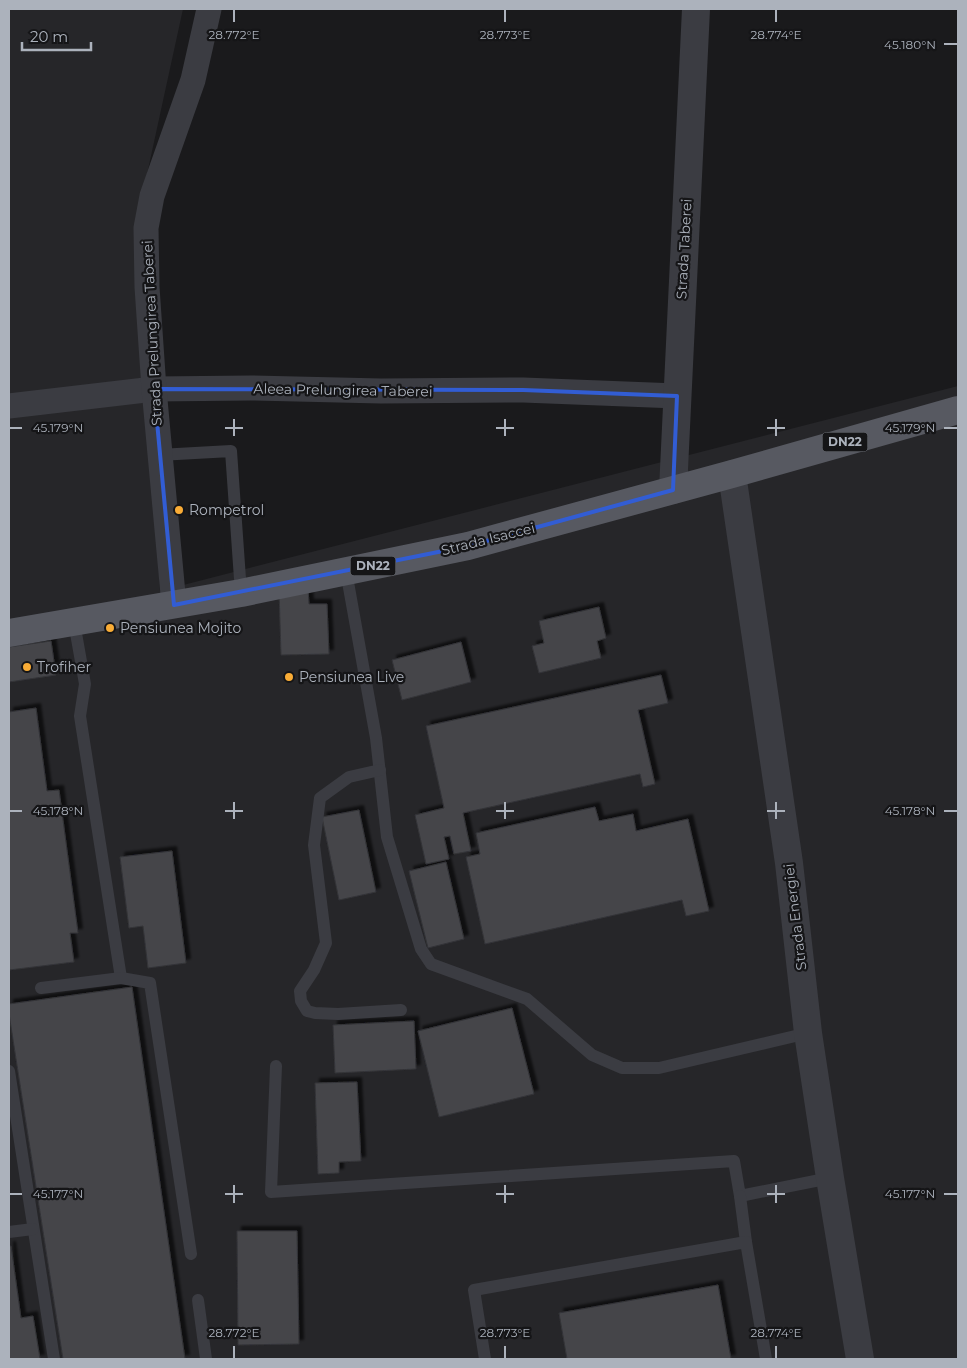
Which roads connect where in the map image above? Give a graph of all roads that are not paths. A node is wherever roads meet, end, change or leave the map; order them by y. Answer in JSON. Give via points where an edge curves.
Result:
{"nodes":[{"id":1,"x":209,"y":9,"type":"edge"},
{"id":2,"x":696,"y":9,"type":"edge"},
{"id":3,"x":154,"y":389,"type":"junction"},
{"id":4,"x":677,"y":396,"type":"junction"},
{"id":5,"x":9,"y":406,"type":"edge"},
{"id":6,"x":958,"y":410,"type":"edge"},
{"id":7,"x":159,"y":455,"type":"junction"},
{"id":8,"x":732,"y":474,"type":"junction"},
{"id":9,"x":673,"y":490,"type":"junction"},
{"id":10,"x":346,"y":571,"type":"junction"},
{"id":11,"x":241,"y":593,"type":"junction"},
{"id":12,"x":174,"y":605,"type":"junction"},
{"id":13,"x":74,"y":622,"type":"junction"},
{"id":14,"x":9,"y":633,"type":"edge"},
{"id":15,"x":380,"y":770,"type":"junction"},
{"id":16,"x":121,"y":978,"type":"junction"},
{"id":17,"x":42,"y":988,"type":"dead end"},
{"id":18,"x":401,"y":1010,"type":"dead end"},
{"id":19,"x":808,"y":1033,"type":"junction"},
{"id":20,"x":276,"y":1066,"type":"dead end"},
{"id":21,"x":9,"y":1071,"type":"edge"},
{"id":22,"x":830,"y":1178,"type":"junction"},
{"id":23,"x":740,"y":1196,"type":"junction"},
{"id":24,"x":33,"y":1229,"type":"junction"},
{"id":25,"x":9,"y":1232,"type":"edge"},
{"id":26,"x":746,"y":1242,"type":"junction"},
{"id":27,"x":191,"y":1254,"type":"dead end"},
{"id":28,"x":198,"y":1300,"type":"dead end"},
{"id":29,"x":54,"y":1359,"type":"edge"},
{"id":30,"x":206,"y":1359,"type":"edge"},
{"id":31,"x":485,"y":1359,"type":"edge"},
{"id":32,"x":766,"y":1359,"type":"edge"},
{"id":33,"x":860,"y":1359,"type":"edge"}],
"edges":[{"from":1,"to":3,"type":"street","name":"Strada Prelungirea Taberei","via":[[193,80],[152,196],[146,228]]},
{"from":2,"to":4,"type":"street","name":"Strada Taberei"},
{"from":3,"to":4,"type":"street","name":"Aleea Prelungirea Taberei","via":[[522,390]]},
{"from":3,"to":5,"type":"street","name":"Aleea Prelungirea Taberei"},
{"from":3,"to":7,"type":"street","name":"Strada Prelungirea Taberei"},
{"from":4,"to":9,"type":"street","name":"Strada Taberei"},
{"from":6,"to":8,"type":"main road","name":"Strada Isaccei","number":"DN22"},
{"from":7,"to":11,"type":"lane","via":[[231,451]]},
{"from":7,"to":12,"type":"street","name":"Strada Prelungirea Taberei"},
{"from":8,"to":9,"type":"main road","name":"Strada Isaccei","number":"DN22"},
{"from":8,"to":19,"type":"street","name":"Strada Energiei","via":[[789,863]]},
{"from":9,"to":10,"type":"main road","name":"Strada Isaccei","number":"DN22","via":[[468,546]]},
{"from":10,"to":11,"type":"main road","name":"Strada Isaccei","number":"DN22"},
{"from":10,"to":15,"type":"lane"},
{"from":11,"to":12,"type":"main road","name":"Strada Isaccei","number":"DN22"},
{"from":12,"to":13,"type":"main road","name":"Strada Isaccei","number":"DN22"},
{"from":13,"to":14,"type":"main road","name":"Strada Isaccei","number":"DN22"},
{"from":13,"to":16,"type":"lane","via":[[85,684],[80,716]]},
{"from":15,"to":18,"type":"lane","via":[[349,777],[320,798],[314,845],[326,942],[314,970],[300,991],[307,1011],[327,1014]]},
{"from":15,"to":19,"type":"lane","via":[[387,837],[422,949],[431,964],[527,999],[592,1055],[622,1068],[659,1068]]},
{"from":16,"to":17,"type":"lane"},
{"from":16,"to":27,"type":"lane","via":[[150,983]]},
{"from":19,"to":22,"type":"street","name":"Strada Energiei"},
{"from":20,"to":23,"type":"lane","via":[[271,1192],[734,1161]]},
{"from":21,"to":24,"type":"lane"},
{"from":22,"to":23,"type":"lane"},
{"from":22,"to":33,"type":"street","name":"Strada Energiei"},
{"from":23,"to":26,"type":"lane"},
{"from":24,"to":25,"type":"lane"},
{"from":24,"to":29,"type":"lane"},
{"from":26,"to":31,"type":"lane","via":[[474,1290]]},
{"from":26,"to":32,"type":"lane"},
{"from":28,"to":30,"type":"lane"}]}
